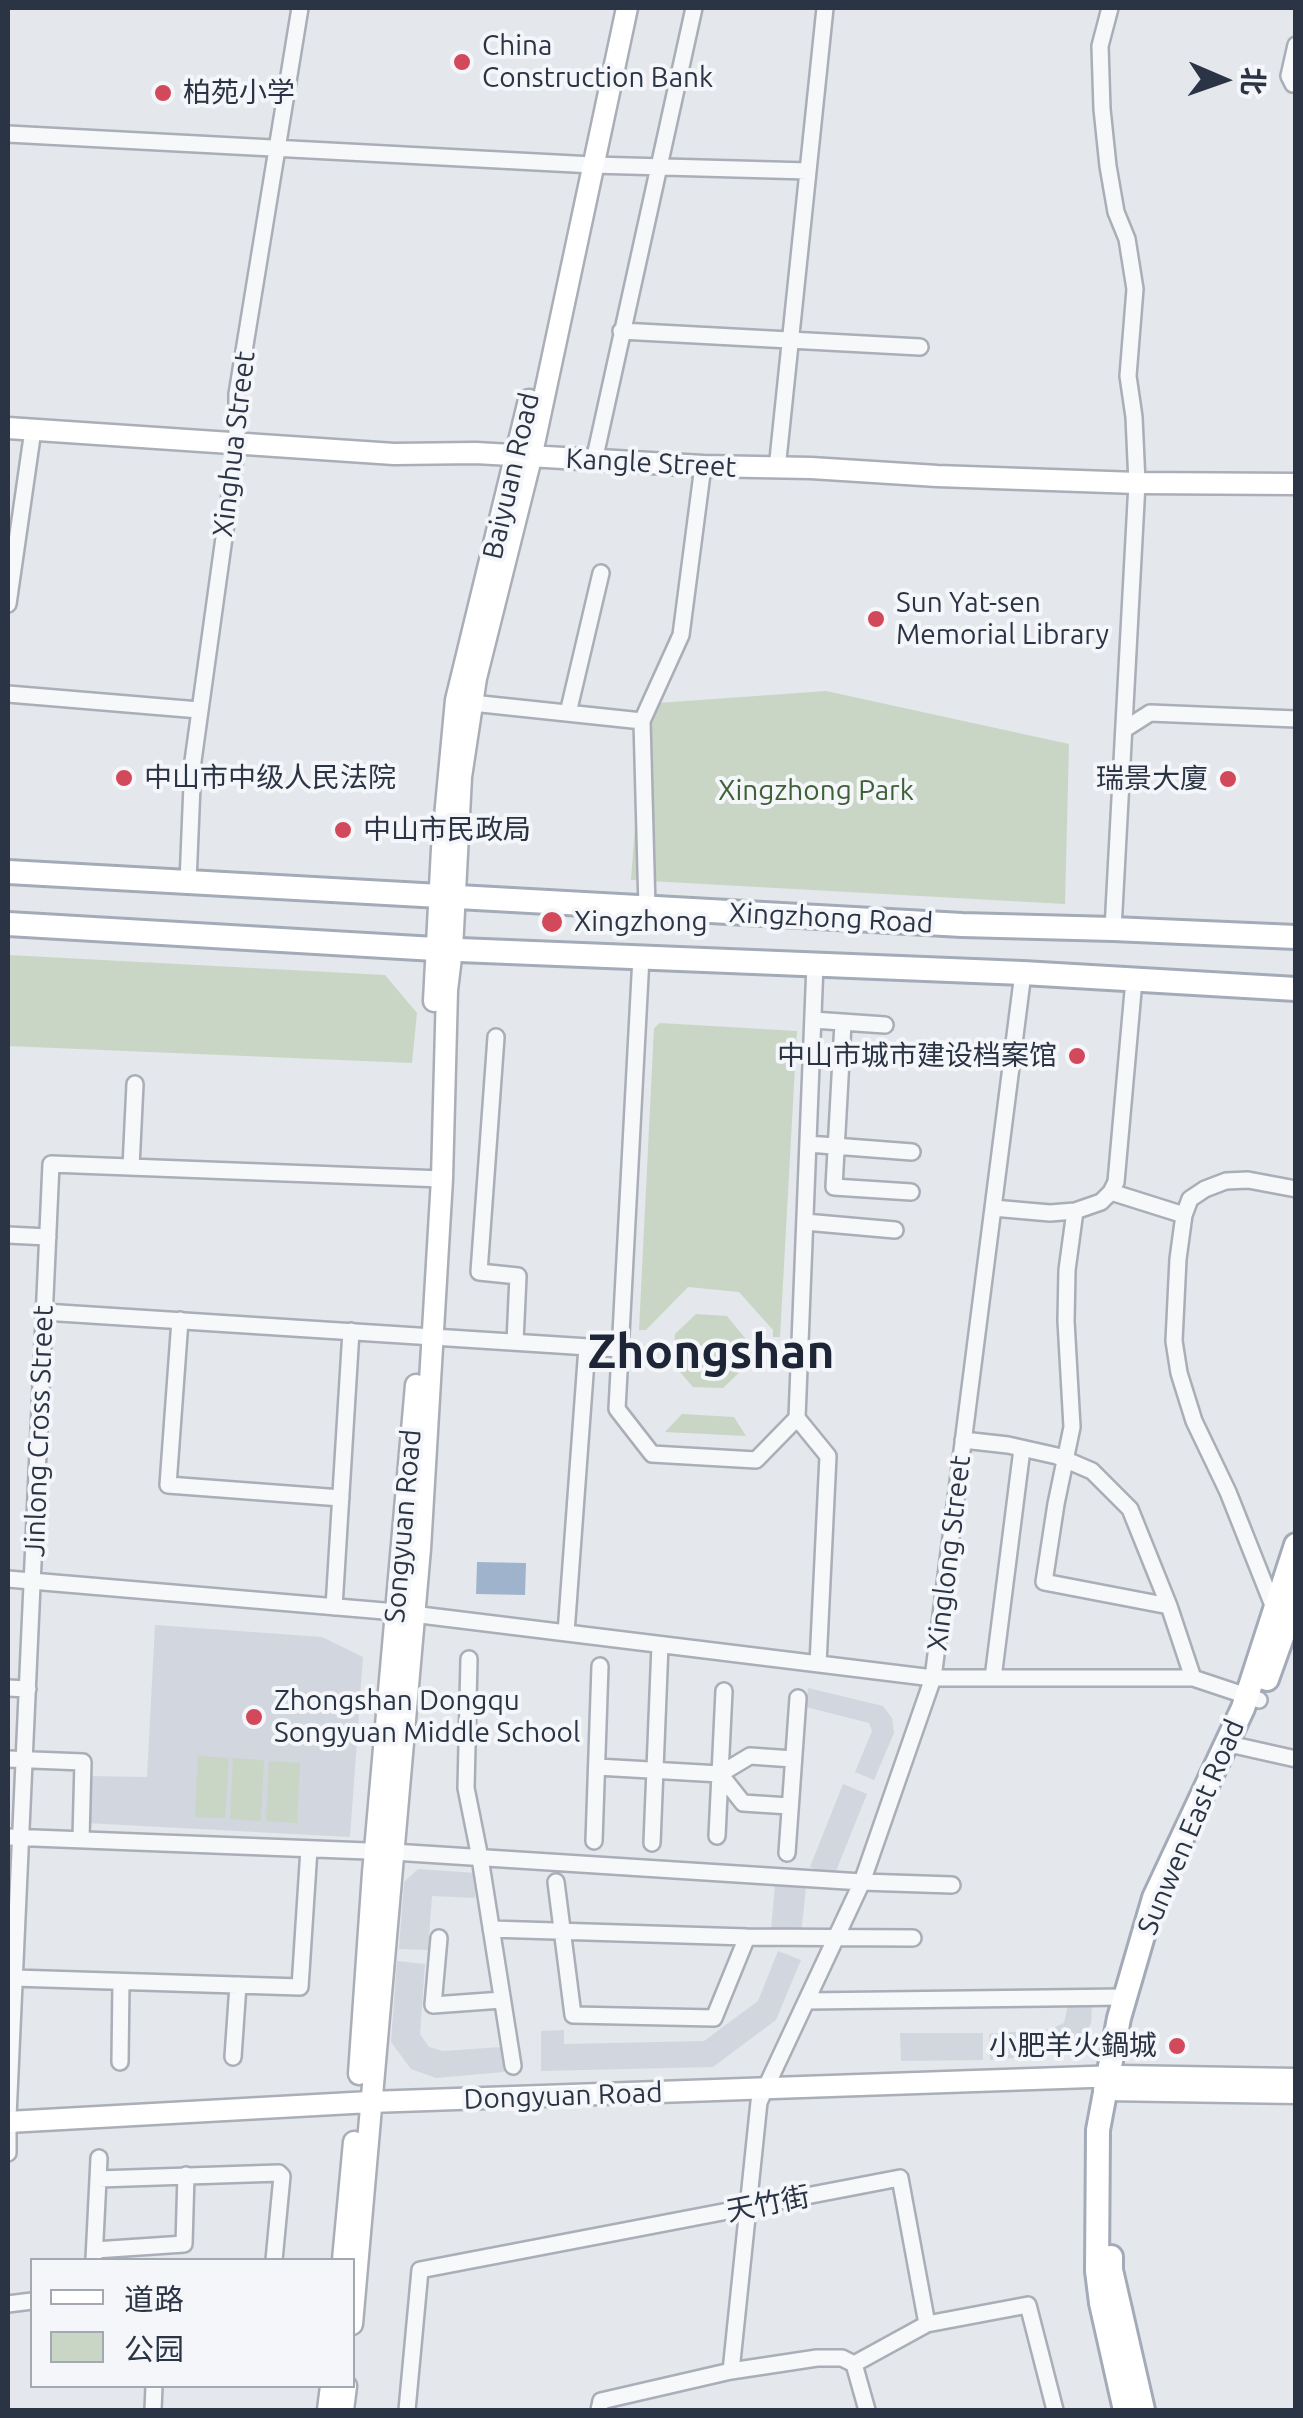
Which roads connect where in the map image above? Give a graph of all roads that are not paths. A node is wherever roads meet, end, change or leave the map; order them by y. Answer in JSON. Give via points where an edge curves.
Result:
{"nodes":[{"id":1,"x":300,"y":8,"type":"edge"},
{"id":2,"x":615,"y":8,"type":"edge"},
{"id":3,"x":628,"y":8,"type":"edge"},
{"id":4,"x":694,"y":8,"type":"edge"},
{"id":5,"x":825,"y":8,"type":"edge"},
{"id":6,"x":1111,"y":8,"type":"edge"},
{"id":7,"x":1296,"y":45,"type":"edge"},
{"id":8,"x":1296,"y":84,"type":"edge"},
{"id":9,"x":8,"y":134,"type":"edge"},
{"id":10,"x":277,"y":148,"type":"junction"},
{"id":11,"x":588,"y":165,"type":"junction"},
{"id":12,"x":658,"y":167,"type":"junction"},
{"id":13,"x":808,"y":171,"type":"junction"},
{"id":14,"x":621,"y":331,"type":"junction"},
{"id":15,"x":791,"y":340,"type":"junction"},
{"id":16,"x":920,"y":348,"type":"dead end"},
{"id":17,"x":8,"y":428,"type":"edge"},
{"id":18,"x":33,"y":430,"type":"junction"},
{"id":19,"x":238,"y":444,"type":"junction"},
{"id":20,"x":523,"y":457,"type":"junction"},
{"id":21,"x":594,"y":461,"type":"junction"},
{"id":22,"x":704,"y":466,"type":"junction"},
{"id":23,"x":777,"y":469,"type":"junction"},
{"id":24,"x":1137,"y":483,"type":"junction"},
{"id":25,"x":1296,"y":484,"type":"edge"},
{"id":26,"x":601,"y":573,"type":"dead end"},
{"id":27,"x":8,"y":604,"type":"edge"},
{"id":28,"x":8,"y":694,"type":"edge"},
{"id":29,"x":472,"y":703,"type":"junction"},
{"id":30,"x":200,"y":710,"type":"junction"},
{"id":31,"x":568,"y":713,"type":"junction"},
{"id":32,"x":1296,"y":719,"type":"edge"},
{"id":33,"x":642,"y":721,"type":"junction"},
{"id":34,"x":1125,"y":729,"type":"junction"},
{"id":35,"x":8,"y":872,"type":"edge"},
{"id":36,"x":188,"y":882,"type":"junction"},
{"id":37,"x":446,"y":897,"type":"junction"},
{"id":38,"x":647,"y":908,"type":"junction"},
{"id":39,"x":8,"y":924,"type":"edge"},
{"id":40,"x":1113,"y":929,"type":"junction"},
{"id":41,"x":1296,"y":937,"type":"edge"},
{"id":42,"x":444,"y":949,"type":"junction"},
{"id":43,"x":641,"y":957,"type":"junction"},
{"id":44,"x":815,"y":964,"type":"junction"},
{"id":45,"x":1023,"y":973,"type":"junction"},
{"id":46,"x":1134,"y":980,"type":"junction"},
{"id":47,"x":1296,"y":990,"type":"edge"},
{"id":48,"x":813,"y":1020,"type":"junction"},
{"id":49,"x":843,"y":1022,"type":"junction"},
{"id":50,"x":885,"y":1026,"type":"dead end"},
{"id":51,"x":496,"y":1037,"type":"dead end"},
{"id":52,"x":135,"y":1084,"type":"dead end"},
{"id":53,"x":808,"y":1144,"type":"junction"},
{"id":54,"x":836,"y":1146,"type":"junction"},
{"id":55,"x":912,"y":1152,"type":"dead end"},
{"id":56,"x":131,"y":1167,"type":"junction"},
{"id":57,"x":436,"y":1178,"type":"junction"},
{"id":58,"x":1296,"y":1189,"type":"edge"},
{"id":59,"x":911,"y":1192,"type":"dead end"},
{"id":60,"x":1111,"y":1192,"type":"junction"},
{"id":61,"x":993,"y":1208,"type":"junction"},
{"id":62,"x":1075,"y":1211,"type":"junction"},
{"id":63,"x":1184,"y":1215,"type":"junction"},
{"id":64,"x":805,"y":1222,"type":"junction"},
{"id":65,"x":896,"y":1230,"type":"dead end"},
{"id":66,"x":8,"y":1235,"type":"edge"},
{"id":67,"x":48,"y":1237,"type":"junction"},
{"id":68,"x":44,"y":1312,"type":"junction"},
{"id":69,"x":180,"y":1320,"type":"junction"},
{"id":70,"x":351,"y":1331,"type":"junction"},
{"id":71,"x":426,"y":1335,"type":"junction"},
{"id":72,"x":515,"y":1342,"type":"junction"},
{"id":73,"x":587,"y":1347,"type":"junction"},
{"id":74,"x":620,"y":1349,"type":"junction"},
{"id":75,"x":797,"y":1418,"type":"junction"},
{"id":76,"x":964,"y":1440,"type":"junction"},
{"id":77,"x":1022,"y":1448,"type":"junction"},
{"id":78,"x":1066,"y":1460,"type":"junction"},
{"id":79,"x":341,"y":1498,"type":"junction"},
{"id":80,"x":1296,"y":1545,"type":"edge"},
{"id":81,"x":8,"y":1579,"type":"edge"},
{"id":82,"x":33,"y":1583,"type":"junction"},
{"id":83,"x":1296,"y":1598,"type":"edge"},
{"id":84,"x":1169,"y":1606,"type":"junction"},
{"id":85,"x":334,"y":1607,"type":"junction"},
{"id":86,"x":405,"y":1613,"type":"junction"},
{"id":87,"x":1280,"y":1620,"type":"junction"},
{"id":88,"x":566,"y":1633,"type":"junction"},
{"id":89,"x":660,"y":1644,"type":"junction"},
{"id":90,"x":469,"y":1658,"type":"dead end"},
{"id":91,"x":818,"y":1664,"type":"junction"},
{"id":92,"x":600,"y":1666,"type":"dead end"},
{"id":93,"x":933,"y":1678,"type":"junction"},
{"id":94,"x":994,"y":1678,"type":"junction"},
{"id":95,"x":1193,"y":1678,"type":"junction"},
{"id":96,"x":8,"y":1688,"type":"edge"},
{"id":97,"x":28,"y":1689,"type":"junction"},
{"id":98,"x":724,"y":1692,"type":"dead end"},
{"id":99,"x":798,"y":1698,"type":"dead end"},
{"id":100,"x":1253,"y":1698,"type":"junction"},
{"id":101,"x":1238,"y":1746,"type":"junction"},
{"id":102,"x":793,"y":1758,"type":"junction"},
{"id":103,"x":16,"y":1759,"type":"edge"},
{"id":104,"x":1296,"y":1759,"type":"edge"},
{"id":105,"x":597,"y":1768,"type":"junction"},
{"id":106,"x":654,"y":1771,"type":"junction"},
{"id":107,"x":720,"y":1774,"type":"junction"},
{"id":108,"x":790,"y":1806,"type":"junction"},
{"id":109,"x":717,"y":1836,"type":"dead end"},
{"id":110,"x":14,"y":1838,"type":"edge"},
{"id":111,"x":80,"y":1838,"type":"junction"},
{"id":112,"x":594,"y":1840,"type":"dead end"},
{"id":113,"x":652,"y":1844,"type":"dead end"},
{"id":114,"x":309,"y":1849,"type":"junction"},
{"id":115,"x":384,"y":1852,"type":"junction"},
{"id":116,"x":787,"y":1853,"type":"dead end"},
{"id":117,"x":480,"y":1858,"type":"junction"},
{"id":118,"x":556,"y":1882,"type":"dead end"},
{"id":119,"x":862,"y":1882,"type":"junction"},
{"id":120,"x":952,"y":1884,"type":"dead end"},
{"id":121,"x":491,"y":1929,"type":"junction"},
{"id":122,"x":562,"y":1931,"type":"junction"},
{"id":123,"x":747,"y":1937,"type":"junction"},
{"id":124,"x":439,"y":1938,"type":"dead end"},
{"id":125,"x":836,"y":1938,"type":"junction"},
{"id":126,"x":913,"y":1938,"type":"dead end"},
{"id":127,"x":14,"y":1978,"type":"junction"},
{"id":128,"x":121,"y":1982,"type":"junction"},
{"id":129,"x":238,"y":1985,"type":"junction"},
{"id":130,"x":1125,"y":1997,"type":"junction"},
{"id":131,"x":502,"y":2000,"type":"junction"},
{"id":132,"x":807,"y":2001,"type":"junction"},
{"id":133,"x":10,"y":2014,"type":"edge"},
{"id":134,"x":233,"y":2057,"type":"dead end"},
{"id":135,"x":120,"y":2062,"type":"dead end"},
{"id":136,"x":514,"y":2066,"type":"dead end"},
{"id":137,"x":1296,"y":2079,"type":"edge"},
{"id":138,"x":1113,"y":2084,"type":"junction"},
{"id":139,"x":1296,"y":2093,"type":"edge"},
{"id":140,"x":762,"y":2096,"type":"junction"},
{"id":141,"x":363,"y":2109,"type":"junction"},
{"id":142,"x":8,"y":2121,"type":"edge"},
{"id":143,"x":8,"y":2135,"type":"edge"},
{"id":144,"x":8,"y":2153,"type":"edge"},
{"id":145,"x":99,"y":2158,"type":"dead end"},
{"id":146,"x":186,"y":2175,"type":"junction"},
{"id":147,"x":98,"y":2178,"type":"junction"},
{"id":148,"x":748,"y":2208,"type":"junction"},
{"id":149,"x":94,"y":2255,"type":"edge"},
{"id":150,"x":274,"y":2258,"type":"edge"},
{"id":151,"x":343,"y":2258,"type":"edge"},
{"id":152,"x":355,"y":2276,"type":"edge"},
{"id":153,"x":926,"y":2324,"type":"junction"},
{"id":154,"x":854,"y":2364,"type":"junction"},
{"id":155,"x":730,"y":2371,"type":"junction"},
{"id":156,"x":408,"y":2410,"type":"edge"},
{"id":157,"x":598,"y":2410,"type":"edge"},
{"id":158,"x":866,"y":2410,"type":"edge"},
{"id":159,"x":1055,"y":2410,"type":"edge"},
{"id":160,"x":1125,"y":2410,"type":"edge"},
{"id":161,"x":1142,"y":2410,"type":"edge"}],
"edges":[{"from":1,"to":10,"type":"street","name":"Xinghua Street"},
{"from":2,"to":11,"type":"street","name":"Baiyuan Road"},
{"from":3,"to":11,"type":"street","name":"Baiyuan Road"},
{"from":4,"to":12,"type":"street"},
{"from":5,"to":13,"type":"street"},
{"from":6,"to":24,"type":"street","via":[[1100,46],[1102,109],[1134,289],[1128,376]]},
{"from":7,"to":8,"type":"street","via":[[1290,76]]},
{"from":9,"to":10,"type":"street"},
{"from":10,"to":11,"type":"street"},
{"from":10,"to":19,"type":"street","name":"Xinghua Street","via":[[237,394]]},
{"from":11,"to":12,"type":"street"},
{"from":11,"to":20,"type":"street","name":"Baiyuan Road"},
{"from":12,"to":13,"type":"street"},
{"from":12,"to":14,"type":"street"},
{"from":13,"to":15,"type":"street"},
{"from":14,"to":15,"type":"street"},
{"from":14,"to":21,"type":"street"},
{"from":15,"to":16,"type":"street"},
{"from":15,"to":23,"type":"street"},
{"from":17,"to":18,"type":"street","name":"Kangle Street"},
{"from":18,"to":19,"type":"street","name":"Kangle Street"},
{"from":18,"to":27,"type":"street"},
{"from":19,"to":20,"type":"street","name":"Kangle Street"},
{"from":19,"to":30,"type":"street","name":"Xinghua Street"},
{"from":20,"to":21,"type":"street","name":"Kangle Street"},
{"from":20,"to":29,"type":"street","name":"Baiyuan Road"},
{"from":20,"to":37,"type":"street","name":"Baiyuan Road","via":[[456,700]]},
{"from":21,"to":22,"type":"street","name":"Kangle Street"},
{"from":22,"to":23,"type":"street","name":"Kangle Street"},
{"from":22,"to":33,"type":"street","via":[[681,635]]},
{"from":23,"to":24,"type":"street","name":"Kangle Street"},
{"from":24,"to":25,"type":"street","name":"Kangle Street"},
{"from":24,"to":34,"type":"street"},
{"from":26,"to":31,"type":"street"},
{"from":28,"to":30,"type":"street"},
{"from":29,"to":31,"type":"street"},
{"from":29,"to":37,"type":"street","name":"Baiyuan Road"},
{"from":30,"to":36,"type":"street","name":"Xinghua Street"},
{"from":31,"to":33,"type":"street"},
{"from":32,"to":34,"type":"street","via":[[1150,713]]},
{"from":33,"to":38,"type":"street"},
{"from":34,"to":40,"type":"street"},
{"from":35,"to":36,"type":"main road","name":"Xingzhong Road"},
{"from":36,"to":37,"type":"main road","name":"Xingzhong Road"},
{"from":37,"to":38,"type":"main road","name":"Xingzhong Road"},
{"from":37,"to":42,"type":"street","name":"Baiyuan Road"},
{"from":38,"to":40,"type":"main road","name":"Xingzhong Road"},
{"from":39,"to":42,"type":"main road","name":"Xingzhong Road"},
{"from":40,"to":41,"type":"main road","name":"Xingzhong Road"},
{"from":42,"to":43,"type":"main road","name":"Xingzhong Road"},
{"from":42,"to":57,"type":"street","name":"Songyuan Road"},
{"from":43,"to":44,"type":"main road","name":"Xingzhong Road"},
{"from":43,"to":74,"type":"street"},
{"from":44,"to":45,"type":"main road","name":"Xingzhong Road"},
{"from":44,"to":48,"type":"street"},
{"from":45,"to":46,"type":"main road","name":"Xingzhong Road"},
{"from":45,"to":61,"type":"street","name":"Xinglong Street"},
{"from":46,"to":47,"type":"main road","name":"Xingzhong Road"},
{"from":46,"to":60,"type":"street"},
{"from":48,"to":49,"type":"street"},
{"from":48,"to":53,"type":"street"},
{"from":49,"to":50,"type":"street"},
{"from":49,"to":54,"type":"street"},
{"from":51,"to":72,"type":"street","via":[[479,1272],[518,1276]]},
{"from":52,"to":56,"type":"street"},
{"from":53,"to":54,"type":"street"},
{"from":53,"to":64,"type":"street"},
{"from":54,"to":55,"type":"street"},
{"from":54,"to":59,"type":"street","via":[[834,1187]]},
{"from":56,"to":57,"type":"street"},
{"from":56,"to":67,"type":"street","name":"Jinlong Cross Street","via":[[51,1164]]},
{"from":57,"to":71,"type":"street","name":"Songyuan Road"},
{"from":58,"to":63,"type":"street","via":[[1226,1181],[1190,1199]]},
{"from":60,"to":62,"type":"street"},
{"from":60,"to":63,"type":"street"},
{"from":61,"to":62,"type":"street"},
{"from":61,"to":76,"type":"street","name":"Xinglong Street"},
{"from":62,"to":78,"type":"street","via":[[1067,1270],[1072,1427]]},
{"from":63,"to":87,"type":"street","via":[[1174,1341],[1179,1373]]},
{"from":64,"to":65,"type":"street"},
{"from":64,"to":75,"type":"street"},
{"from":66,"to":67,"type":"street"},
{"from":67,"to":68,"type":"street","name":"Jinlong Cross Street"},
{"from":68,"to":69,"type":"street"},
{"from":68,"to":82,"type":"street","name":"Jinlong Cross Street"},
{"from":69,"to":70,"type":"street"},
{"from":69,"to":79,"type":"street","via":[[168,1485]]},
{"from":70,"to":71,"type":"street"},
{"from":70,"to":79,"type":"street"},
{"from":71,"to":72,"type":"street"},
{"from":71,"to":86,"type":"street","name":"Songyuan Road"},
{"from":72,"to":73,"type":"street"},
{"from":73,"to":74,"type":"street"},
{"from":73,"to":88,"type":"street"},
{"from":74,"to":75,"type":"street","via":[[617,1409],[652,1454],[756,1460]]},
{"from":75,"to":91,"type":"street","via":[[828,1456]]},
{"from":76,"to":77,"type":"street"},
{"from":76,"to":93,"type":"street","name":"Xinglong Street"},
{"from":77,"to":78,"type":"street"},
{"from":77,"to":94,"type":"street"},
{"from":78,"to":84,"type":"street","via":[[1092,1471],[1130,1508]]},
{"from":78,"to":84,"type":"street","via":[[1044,1582]]},
{"from":79,"to":85,"type":"street"},
{"from":80,"to":87,"type":"main road","name":"Sunwen East Road"},
{"from":81,"to":82,"type":"street"},
{"from":82,"to":85,"type":"street"},
{"from":82,"to":97,"type":"street","name":"Jinlong Cross Street"},
{"from":83,"to":87,"type":"main road","name":"Sunwen East Road"},
{"from":84,"to":95,"type":"street"},
{"from":85,"to":86,"type":"street"},
{"from":86,"to":88,"type":"street"},
{"from":86,"to":115,"type":"street","name":"Songyuan Road"},
{"from":87,"to":100,"type":"main road","name":"Sunwen East Road"},
{"from":88,"to":89,"type":"street"},
{"from":89,"to":91,"type":"street"},
{"from":89,"to":106,"type":"street"},
{"from":90,"to":117,"type":"street","via":[[466,1788]]},
{"from":91,"to":93,"type":"street"},
{"from":92,"to":105,"type":"street"},
{"from":93,"to":94,"type":"street"},
{"from":93,"to":119,"type":"street","name":"Xinglong Street"},
{"from":94,"to":95,"type":"street"},
{"from":95,"to":100,"type":"street"},
{"from":96,"to":97,"type":"street"},
{"from":97,"to":103,"type":"street","name":"Jinlong Cross Street"},
{"from":98,"to":107,"type":"street"},
{"from":99,"to":102,"type":"street"},
{"from":100,"to":101,"type":"main road","name":"Sunwen East Road"},
{"from":100,"to":130,"type":"main road","name":"Sunwen East Road","via":[[1154,1898]]},
{"from":101,"to":104,"type":"street"},
{"from":101,"to":138,"type":"main road","name":"Sunwen East Road","via":[[1166,1903]]},
{"from":102,"to":107,"type":"street","via":[[750,1756]]},
{"from":102,"to":108,"type":"street"},
{"from":103,"to":110,"type":"street","name":"Jinlong Cross Street"},
{"from":103,"to":111,"type":"street","via":[[83,1762]]},
{"from":105,"to":106,"type":"street"},
{"from":105,"to":112,"type":"street"},
{"from":106,"to":107,"type":"street"},
{"from":106,"to":113,"type":"street"},
{"from":107,"to":108,"type":"street","via":[[743,1803]]},
{"from":107,"to":109,"type":"street"},
{"from":108,"to":116,"type":"street"},
{"from":110,"to":111,"type":"street"},
{"from":110,"to":127,"type":"street","name":"Jinlong Cross Street"},
{"from":111,"to":114,"type":"street"},
{"from":114,"to":115,"type":"street"},
{"from":114,"to":129,"type":"street","via":[[300,1987]]},
{"from":115,"to":117,"type":"street"},
{"from":115,"to":141,"type":"street","name":"Songyuan Road"},
{"from":117,"to":119,"type":"street"},
{"from":117,"to":121,"type":"street"},
{"from":118,"to":122,"type":"street"},
{"from":119,"to":120,"type":"street"},
{"from":119,"to":125,"type":"street","name":"Xinglong Street"},
{"from":121,"to":122,"type":"street"},
{"from":121,"to":131,"type":"street"},
{"from":122,"to":123,"type":"street"},
{"from":122,"to":123,"type":"street","via":[[573,2016],[714,2018]]},
{"from":123,"to":125,"type":"street"},
{"from":124,"to":131,"type":"street","via":[[433,2005]]},
{"from":125,"to":126,"type":"street"},
{"from":125,"to":132,"type":"street","name":"Xinglong Street"},
{"from":127,"to":128,"type":"street"},
{"from":127,"to":133,"type":"street","name":"Jinlong Cross Street"},
{"from":128,"to":129,"type":"street"},
{"from":128,"to":135,"type":"street"},
{"from":129,"to":134,"type":"street"},
{"from":130,"to":132,"type":"street"},
{"from":130,"to":138,"type":"main road","name":"Sunwen East Road"},
{"from":131,"to":136,"type":"street"},
{"from":132,"to":140,"type":"street","name":"Xinglong Street"},
{"from":133,"to":142,"type":"street","name":"Jinlong Cross Street"},
{"from":137,"to":138,"type":"street"},
{"from":138,"to":139,"type":"street"},
{"from":138,"to":140,"type":"street","name":"Dongyuan Road"},
{"from":138,"to":160,"type":"main road","name":"Sunwen East Road","via":[[1098,2130],[1096,2271]]},
{"from":138,"to":161,"type":"main road","name":"Sunwen East Road","via":[[1111,2270]]},
{"from":140,"to":141,"type":"street","name":"Dongyuan Road"},
{"from":140,"to":148,"type":"street","name":"Xinglong Street"},
{"from":141,"to":142,"type":"street","name":"Dongyuan Road"},
{"from":141,"to":143,"type":"street","name":"Dongyuan Road"},
{"from":141,"to":151,"type":"street"},
{"from":141,"to":152,"type":"street"},
{"from":142,"to":143,"type":"street","name":"Jinlong Cross Street"},
{"from":143,"to":144,"type":"street","name":"Jinlong Cross Street"},
{"from":145,"to":147,"type":"street"},
{"from":146,"to":147,"type":"street"},
{"from":146,"to":149,"type":"street","via":[[184,2244]]},
{"from":146,"to":150,"type":"street","via":[[279,2173]]},
{"from":147,"to":149,"type":"street"},
{"from":148,"to":153,"type":"street","name":"天竹街","via":[[900,2178]]},
{"from":148,"to":155,"type":"street","name":"Xinglong Street"},
{"from":148,"to":156,"type":"street","name":"天竹街","via":[[420,2270]]},
{"from":153,"to":154,"type":"street"},
{"from":153,"to":159,"type":"street","via":[[1028,2304]]},
{"from":154,"to":155,"type":"street","via":[[816,2358]]},
{"from":154,"to":158,"type":"street"},
{"from":155,"to":157,"type":"street","via":[[601,2401]]}]}
